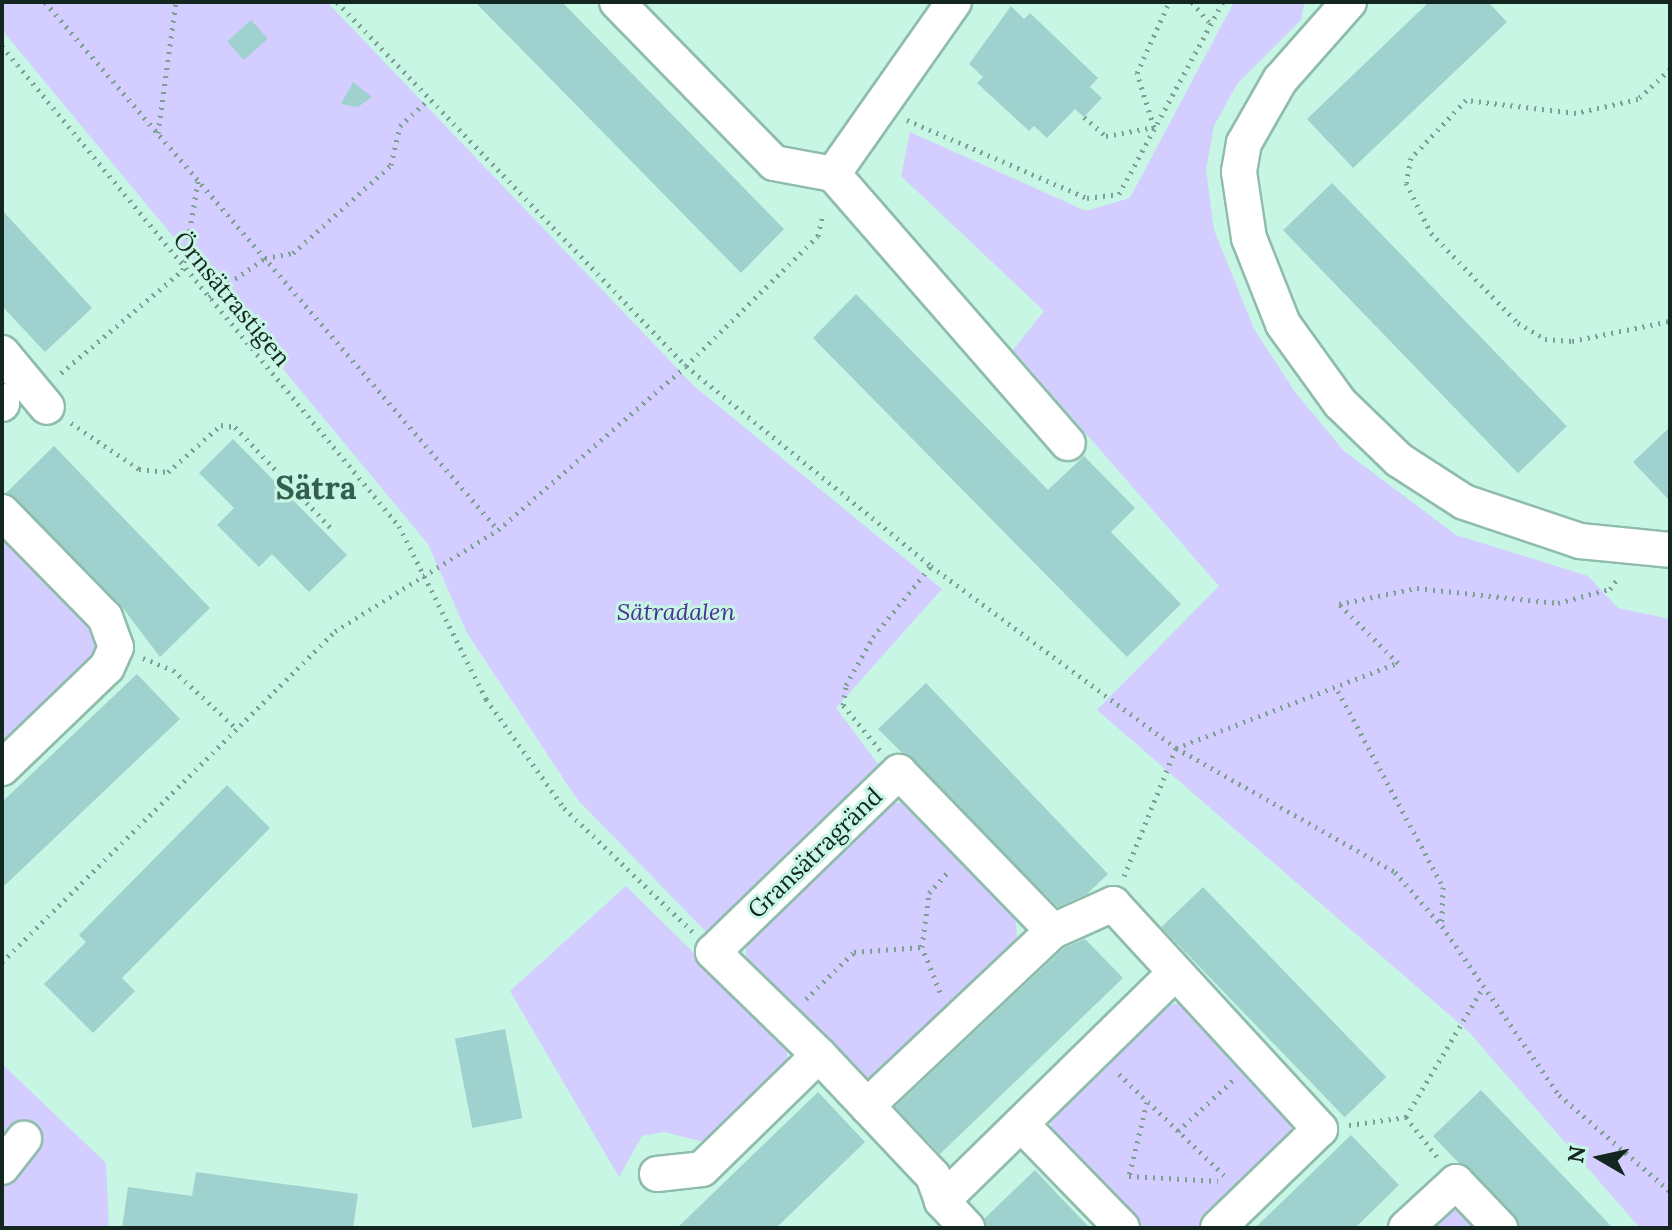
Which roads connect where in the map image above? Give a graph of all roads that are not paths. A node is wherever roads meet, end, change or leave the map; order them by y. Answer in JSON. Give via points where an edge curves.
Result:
{"nodes":[{"id":1,"x":617,"y":2,"type":"edge"},
{"id":2,"x":954,"y":2,"type":"edge"},
{"id":3,"x":1349,"y":2,"type":"edge"},
{"id":4,"x":833,"y":174,"type":"junction"},
{"id":5,"x":2,"y":353,"type":"edge"},
{"id":6,"x":20,"y":398,"type":"edge"},
{"id":7,"x":1068,"y":443,"type":"dead end"},
{"id":8,"x":2,"y":512,"type":"edge"},
{"id":9,"x":1655,"y":551,"type":"edge"},
{"id":10,"x":2,"y":768,"type":"edge"},
{"id":11,"x":1053,"y":931,"type":"junction"},
{"id":12,"x":1172,"y":976,"type":"junction"},
{"id":13,"x":819,"y":1055,"type":"junction"},
{"id":14,"x":867,"y":1106,"type":"junction"},
{"id":15,"x":1021,"y":1124,"type":"junction"},
{"id":16,"x":24,"y":1139,"type":"dead end"},
{"id":17,"x":2,"y":1167,"type":"edge"},
{"id":18,"x":657,"y":1174,"type":"dead end"},
{"id":19,"x":942,"y":1201,"type":"junction"},
{"id":20,"x":967,"y":1228,"type":"edge"},
{"id":21,"x":1122,"y":1228,"type":"edge"},
{"id":22,"x":1218,"y":1228,"type":"edge"},
{"id":23,"x":1406,"y":1228,"type":"edge"},
{"id":24,"x":1500,"y":1228,"type":"edge"}],
"edges":[{"from":1,"to":4,"type":"street","via":[[774,163]]},
{"from":2,"to":4,"type":"street"},
{"from":3,"to":9,"type":"street","via":[[1280,80],[1244,143],[1239,172],[1249,238],[1283,324],[1340,403],[1425,477],[1524,525]]},
{"from":4,"to":7,"type":"street"},
{"from":5,"to":6,"type":"street"},
{"from":8,"to":10,"type":"street","via":[[105,617],[116,647],[107,667]]},
{"from":11,"to":12,"type":"street","via":[[1113,904]]},
{"from":11,"to":13,"type":"street","name":"Gransätragränd","via":[[899,772],[713,952]]},
{"from":11,"to":14,"type":"street"},
{"from":12,"to":15,"type":"street"},
{"from":12,"to":22,"type":"street","via":[[1320,1129],[1239,1190]]},
{"from":13,"to":14,"type":"street"},
{"from":13,"to":18,"type":"street","via":[[702,1169]]},
{"from":14,"to":19,"type":"street","via":[[933,1176]]},
{"from":15,"to":19,"type":"street"},
{"from":15,"to":21,"type":"street"},
{"from":16,"to":17,"type":"street"},
{"from":19,"to":20,"type":"street"},
{"from":23,"to":24,"type":"street","via":[[1456,1182]]}]}
